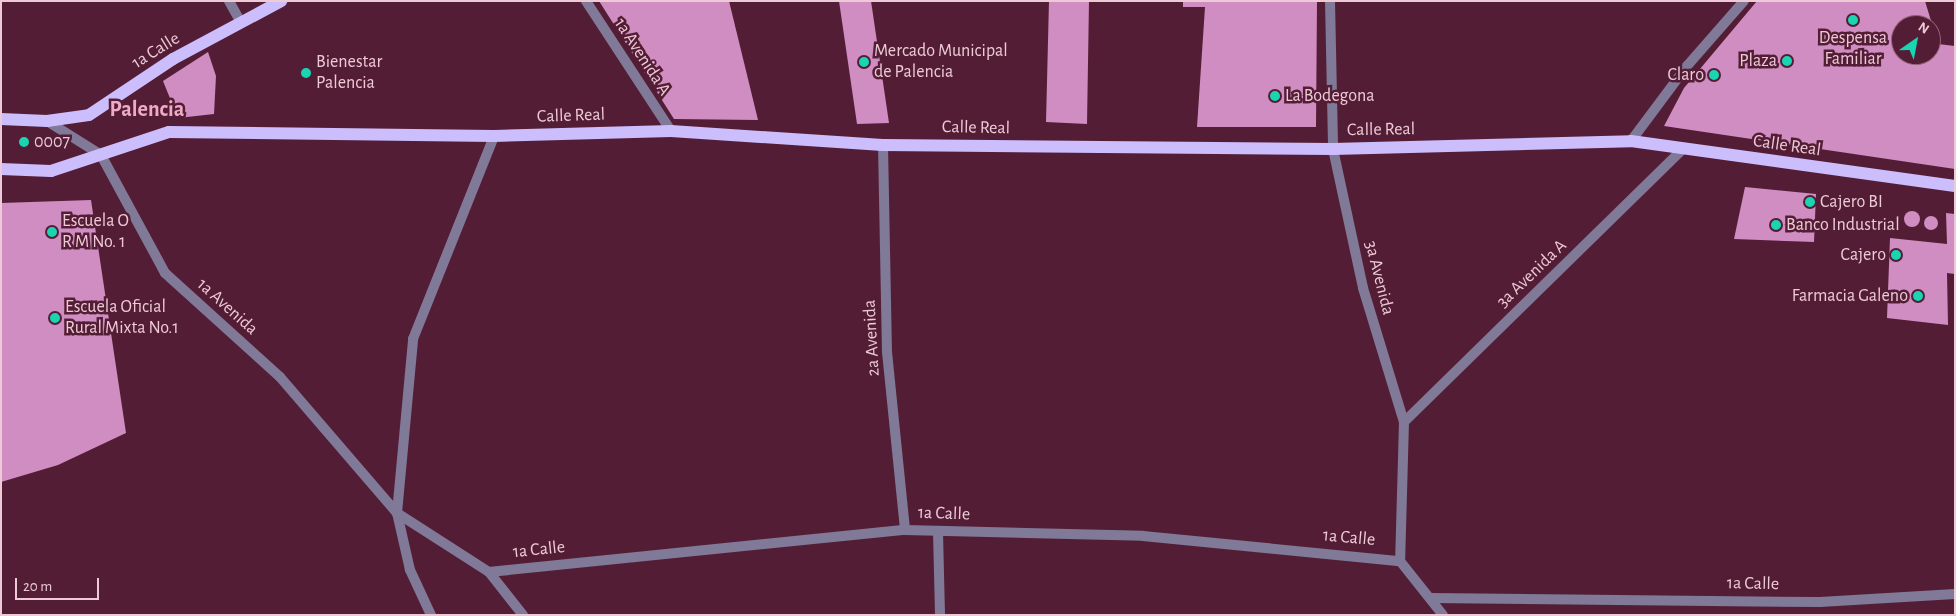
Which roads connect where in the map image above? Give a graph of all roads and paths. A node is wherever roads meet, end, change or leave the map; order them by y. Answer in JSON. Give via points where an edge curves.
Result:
{"nodes":[{"id":1,"x":229,"y":1,"type":"edge"},
{"id":2,"x":281,"y":1,"type":"edge"},
{"id":3,"x":586,"y":1,"type":"edge"},
{"id":4,"x":1330,"y":1,"type":"edge"},
{"id":5,"x":1744,"y":1,"type":"edge"},
{"id":6,"x":241,"y":23,"type":"junction"},
{"id":7,"x":1,"y":119,"type":"edge"},
{"id":8,"x":48,"y":121,"type":"junction"},
{"id":9,"x":671,"y":131,"type":"junction"},
{"id":10,"x":494,"y":136,"type":"junction"},
{"id":11,"x":1631,"y":141,"type":"junction"},
{"id":12,"x":883,"y":145,"type":"junction"},
{"id":13,"x":1333,"y":149,"type":"junction"},
{"id":14,"x":1682,"y":150,"type":"junction"},
{"id":15,"x":101,"y":155,"type":"junction"},
{"id":16,"x":1,"y":169,"type":"edge"},
{"id":17,"x":1955,"y":186,"type":"edge"},
{"id":18,"x":1404,"y":422,"type":"junction"},
{"id":19,"x":397,"y":513,"type":"junction"},
{"id":20,"x":905,"y":530,"type":"junction"},
{"id":21,"x":938,"y":532,"type":"junction"},
{"id":22,"x":1400,"y":561,"type":"junction"},
{"id":23,"x":488,"y":572,"type":"junction"},
{"id":24,"x":1955,"y":594,"type":"edge"},
{"id":25,"x":1430,"y":598,"type":"junction"},
{"id":26,"x":431,"y":615,"type":"edge"},
{"id":27,"x":523,"y":615,"type":"edge"},
{"id":28,"x":940,"y":615,"type":"edge"},
{"id":29,"x":1443,"y":615,"type":"edge"}],
"edges":[{"from":1,"to":6,"type":"street"},
{"from":2,"to":6,"type":"main road","name":"1a Calle"},
{"from":3,"to":9,"type":"street","name":"1a Avenida A"},
{"from":4,"to":13,"type":"street","name":"3a Avenida"},
{"from":5,"to":11,"type":"street","via":[[1687,66]]},
{"from":6,"to":8,"type":"main road","name":"1a Calle","via":[[173,59],[89,116]]},
{"from":7,"to":8,"type":"main road"},
{"from":8,"to":15,"type":"street","name":"1a Avenida"},
{"from":9,"to":10,"type":"main road","name":"Calle Real"},
{"from":9,"to":12,"type":"main road","name":"Calle Real"},
{"from":10,"to":15,"type":"main road","name":"Calle Real","via":[[170,132]]},
{"from":10,"to":19,"type":"street","name":"1a Avenida","via":[[413,339]]},
{"from":11,"to":13,"type":"main road","name":"Calle Real"},
{"from":11,"to":14,"type":"main road","name":"Calle Real"},
{"from":12,"to":13,"type":"main road","name":"Calle Real"},
{"from":12,"to":20,"type":"street","name":"2a Avenida","via":[[887,352]]},
{"from":13,"to":18,"type":"street","name":"3a Avenida","via":[[1363,288]]},
{"from":14,"to":17,"type":"main road","name":"Calle Real"},
{"from":14,"to":18,"type":"street","name":"3a Avenida A"},
{"from":15,"to":16,"type":"main road","name":"Calle Real","via":[[51,171]]},
{"from":15,"to":19,"type":"street","name":"1a Avenida","via":[[165,273],[280,377]]},
{"from":18,"to":22,"type":"street","name":"3a Avenida"},
{"from":19,"to":23,"type":"street"},
{"from":19,"to":26,"type":"street","name":"1a Avenida","via":[[410,570]]},
{"from":20,"to":21,"type":"street","name":"1a Calle"},
{"from":20,"to":23,"type":"street","name":"1a Calle"},
{"from":21,"to":22,"type":"street","name":"1a Calle","via":[[1143,536]]},
{"from":21,"to":28,"type":"street"},
{"from":22,"to":25,"type":"street"},
{"from":23,"to":27,"type":"street"},
{"from":24,"to":25,"type":"street","name":"1a Calle","via":[[1820,602]]},
{"from":25,"to":29,"type":"street"}]}
